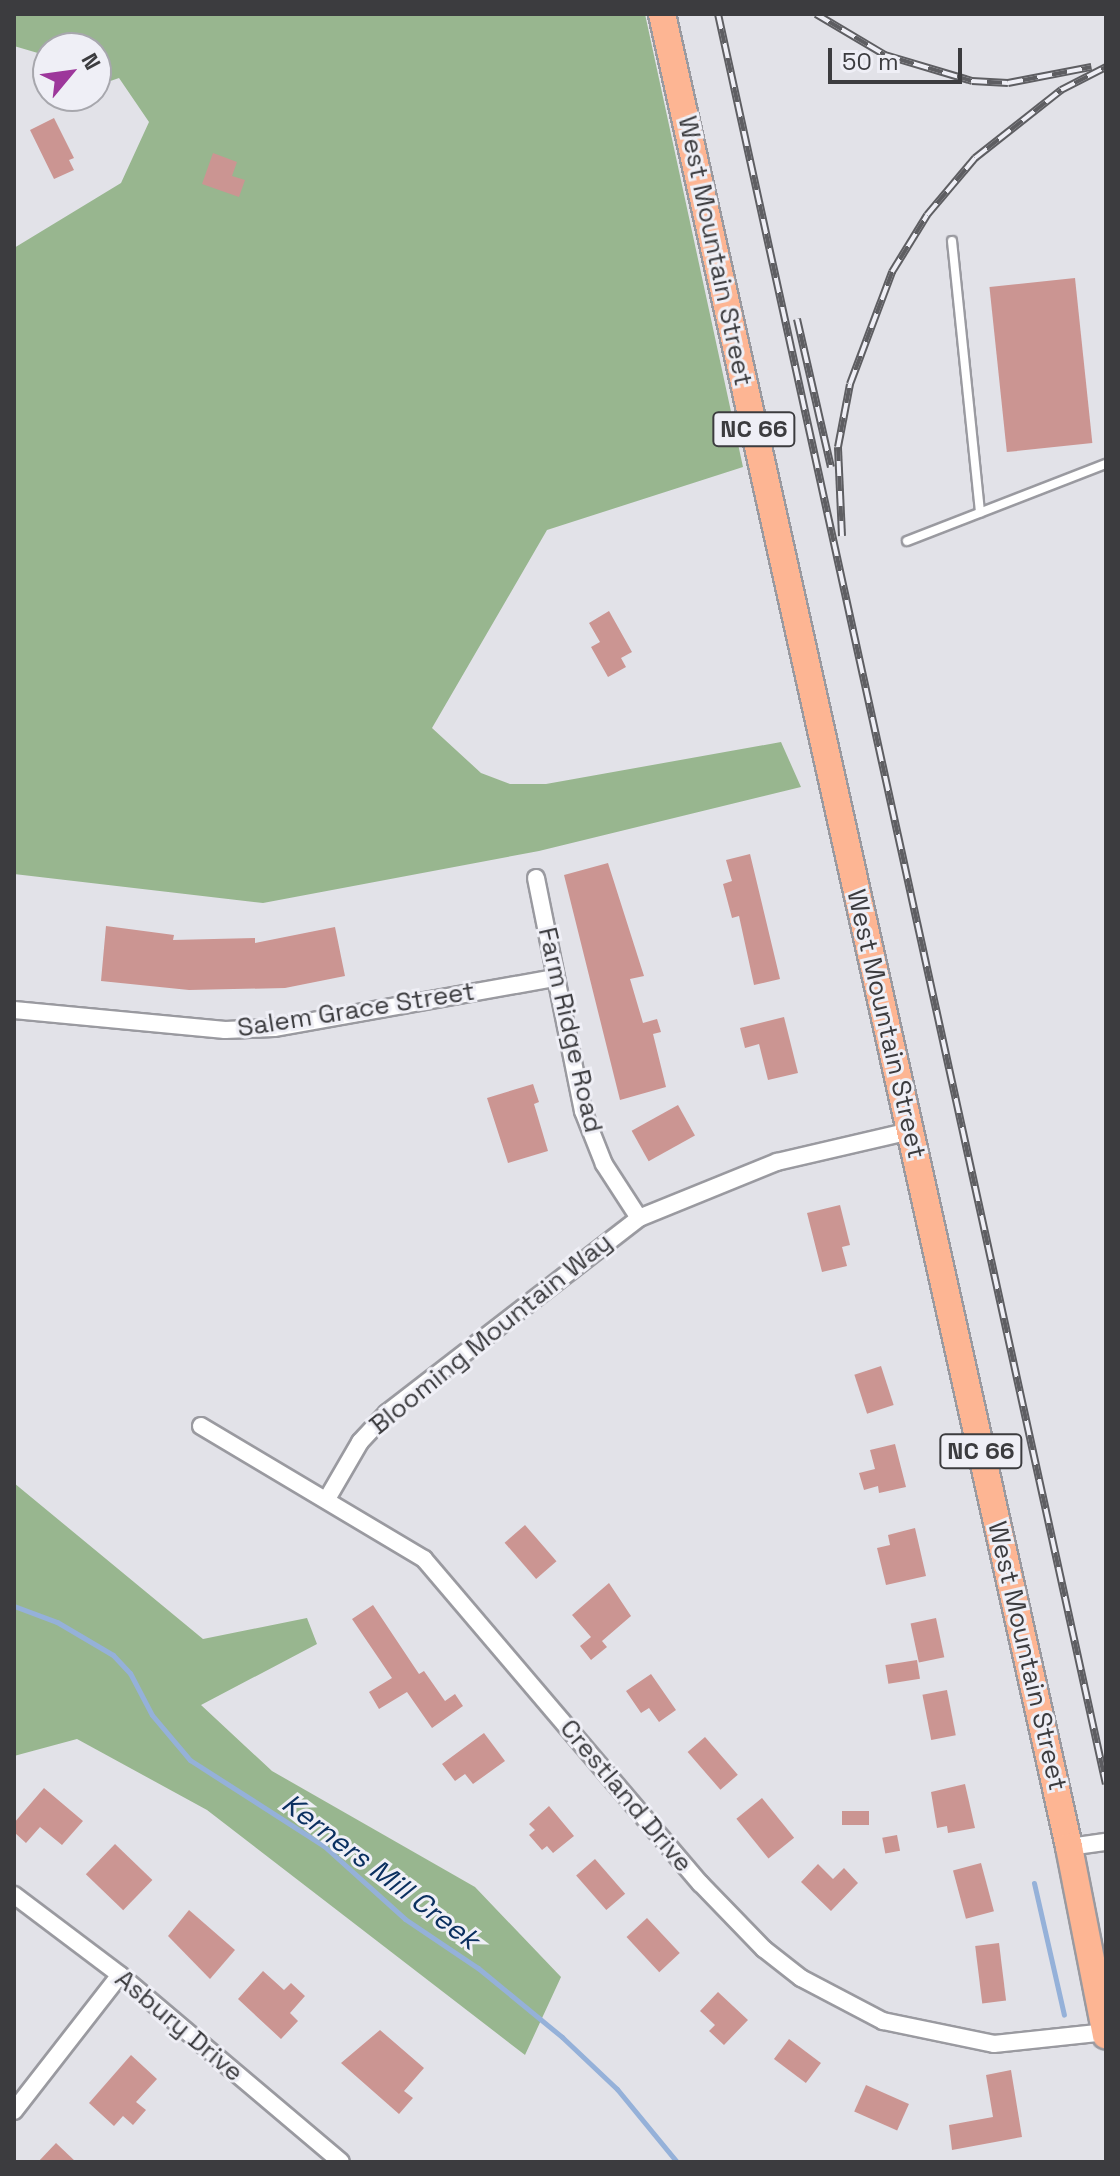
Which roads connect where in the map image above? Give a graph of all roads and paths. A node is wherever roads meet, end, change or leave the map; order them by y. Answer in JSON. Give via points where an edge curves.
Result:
{"nodes":[{"id":1,"x":662,"y":14,"type":"edge"},
{"id":2,"x":952,"y":241,"type":"dead end"},
{"id":3,"x":1106,"y":464,"type":"edge"},
{"id":4,"x":980,"y":513,"type":"junction"},
{"id":5,"x":907,"y":541,"type":"dead end"},
{"id":6,"x":536,"y":878,"type":"dead end"},
{"id":7,"x":554,"y":978,"type":"junction"},
{"id":8,"x":14,"y":1010,"type":"edge"},
{"id":9,"x":910,"y":1131,"type":"junction"},
{"id":10,"x":639,"y":1218,"type":"junction"},
{"id":11,"x":201,"y":1426,"type":"dead end"},
{"id":12,"x":327,"y":1499,"type":"junction"},
{"id":13,"x":1106,"y":1842,"type":"edge"},
{"id":14,"x":1069,"y":1847,"type":"junction"},
{"id":15,"x":14,"y":1895,"type":"edge"},
{"id":16,"x":120,"y":1975,"type":"junction"},
{"id":17,"x":1106,"y":2033,"type":"edge"},
{"id":18,"x":14,"y":2111,"type":"edge"},
{"id":19,"x":341,"y":2162,"type":"edge"}],
"edges":[{"from":1,"to":9,"type":"main road","name":"West Mountain Street","number":"NC 66"},
{"from":2,"to":4,"type":"lane"},
{"from":3,"to":4,"type":"lane"},
{"from":4,"to":5,"type":"lane"},
{"from":6,"to":7,"type":"street","name":"Farm Ridge Road"},
{"from":7,"to":8,"type":"street","name":"Salem Grace Street","via":[[274,1028],[225,1030]]},
{"from":7,"to":10,"type":"street","name":"Farm Ridge Road","via":[[583,1111],[604,1164]]},
{"from":9,"to":10,"type":"street","name":"Blooming Mountain Way","via":[[777,1162]]},
{"from":9,"to":14,"type":"main road","name":"West Mountain Street","number":"NC 66"},
{"from":10,"to":12,"type":"street","name":"Blooming Mountain Way","via":[[387,1413],[360,1442]]},
{"from":11,"to":12,"type":"street","name":"Crestland Drive"},
{"from":12,"to":17,"type":"street","name":"Crestland Drive","via":[[424,1559],[700,1883],[764,1949],[801,1978],[883,2021],[994,2044]]},
{"from":13,"to":14,"type":"street"},
{"from":14,"to":17,"type":"main road","name":"West Mountain Street","number":"NC 66"},
{"from":15,"to":16,"type":"street","name":"Asbury Drive"},
{"from":16,"to":18,"type":"street"},
{"from":16,"to":19,"type":"street","name":"Asbury Drive"}]}
